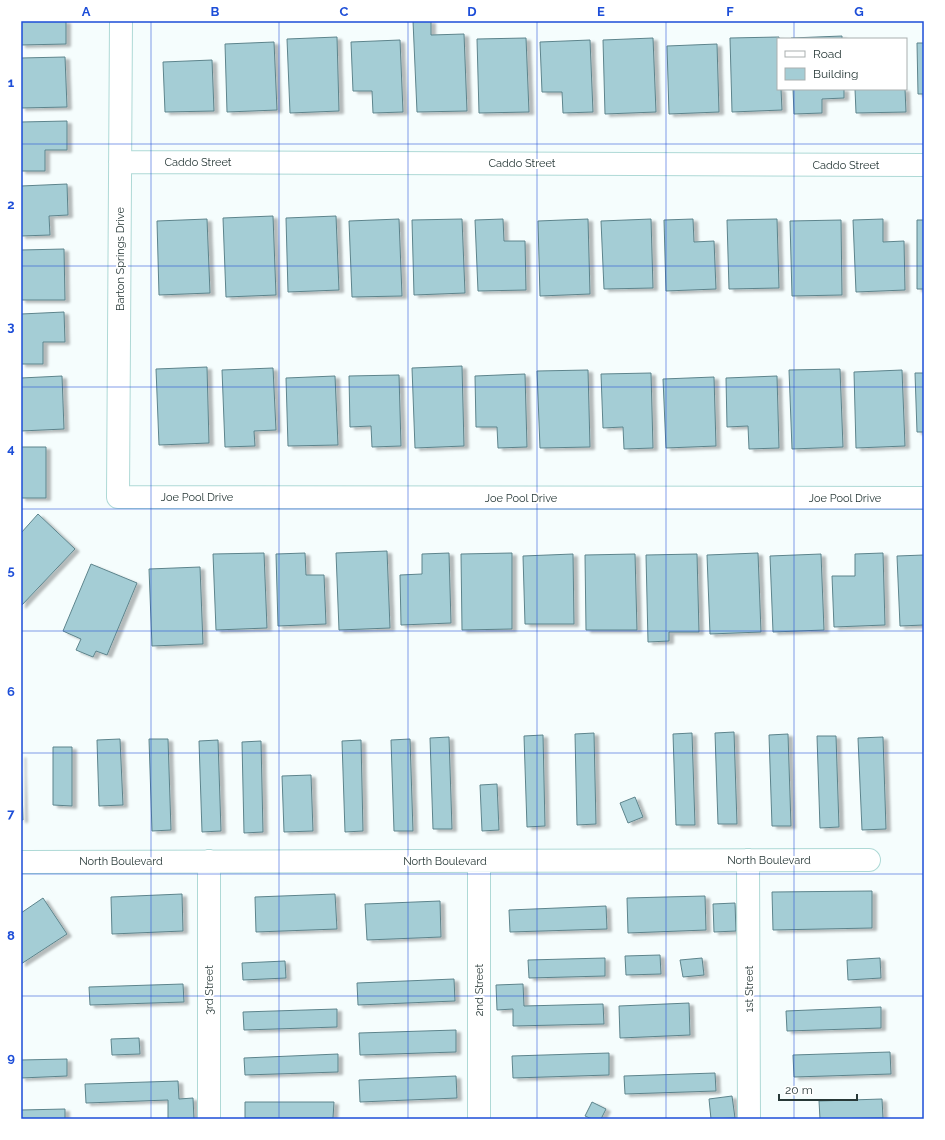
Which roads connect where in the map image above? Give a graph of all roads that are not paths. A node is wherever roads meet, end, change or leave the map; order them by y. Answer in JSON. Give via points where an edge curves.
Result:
{"nodes":[{"id":1,"x":121,"y":21,"type":"edge"},
{"id":2,"x":120,"y":162,"type":"junction"},
{"id":3,"x":924,"y":165,"type":"edge"},
{"id":4,"x":118,"y":497,"type":"joint"},
{"id":5,"x":924,"y":498,"type":"edge"},
{"id":6,"x":748,"y":860,"type":"junction"},
{"id":7,"x":869,"y":860,"type":"dead end"},
{"id":8,"x":209,"y":861,"type":"junction"},
{"id":9,"x":479,"y":861,"type":"junction"},
{"id":10,"x":21,"y":862,"type":"edge"},
{"id":11,"x":209,"y":1119,"type":"edge"},
{"id":12,"x":479,"y":1119,"type":"edge"},
{"id":13,"x":749,"y":1119,"type":"edge"}],
"edges":[{"from":1,"to":2,"type":"street","name":"Barton Springs Drive"},
{"from":2,"to":3,"type":"street","name":"Caddo Street"},
{"from":2,"to":4,"type":"street","name":"Barton Springs Drive"},
{"from":4,"to":5,"type":"street","name":"Joe Pool Drive"},
{"from":6,"to":7,"type":"street","name":"North Boulevard"},
{"from":6,"to":9,"type":"street","name":"North Boulevard"},
{"from":6,"to":13,"type":"street","name":"1st Street"},
{"from":8,"to":9,"type":"street","name":"North Boulevard"},
{"from":8,"to":10,"type":"street","name":"North Boulevard"},
{"from":8,"to":11,"type":"street","name":"3rd Street"},
{"from":9,"to":12,"type":"street","name":"2nd Street"}]}
